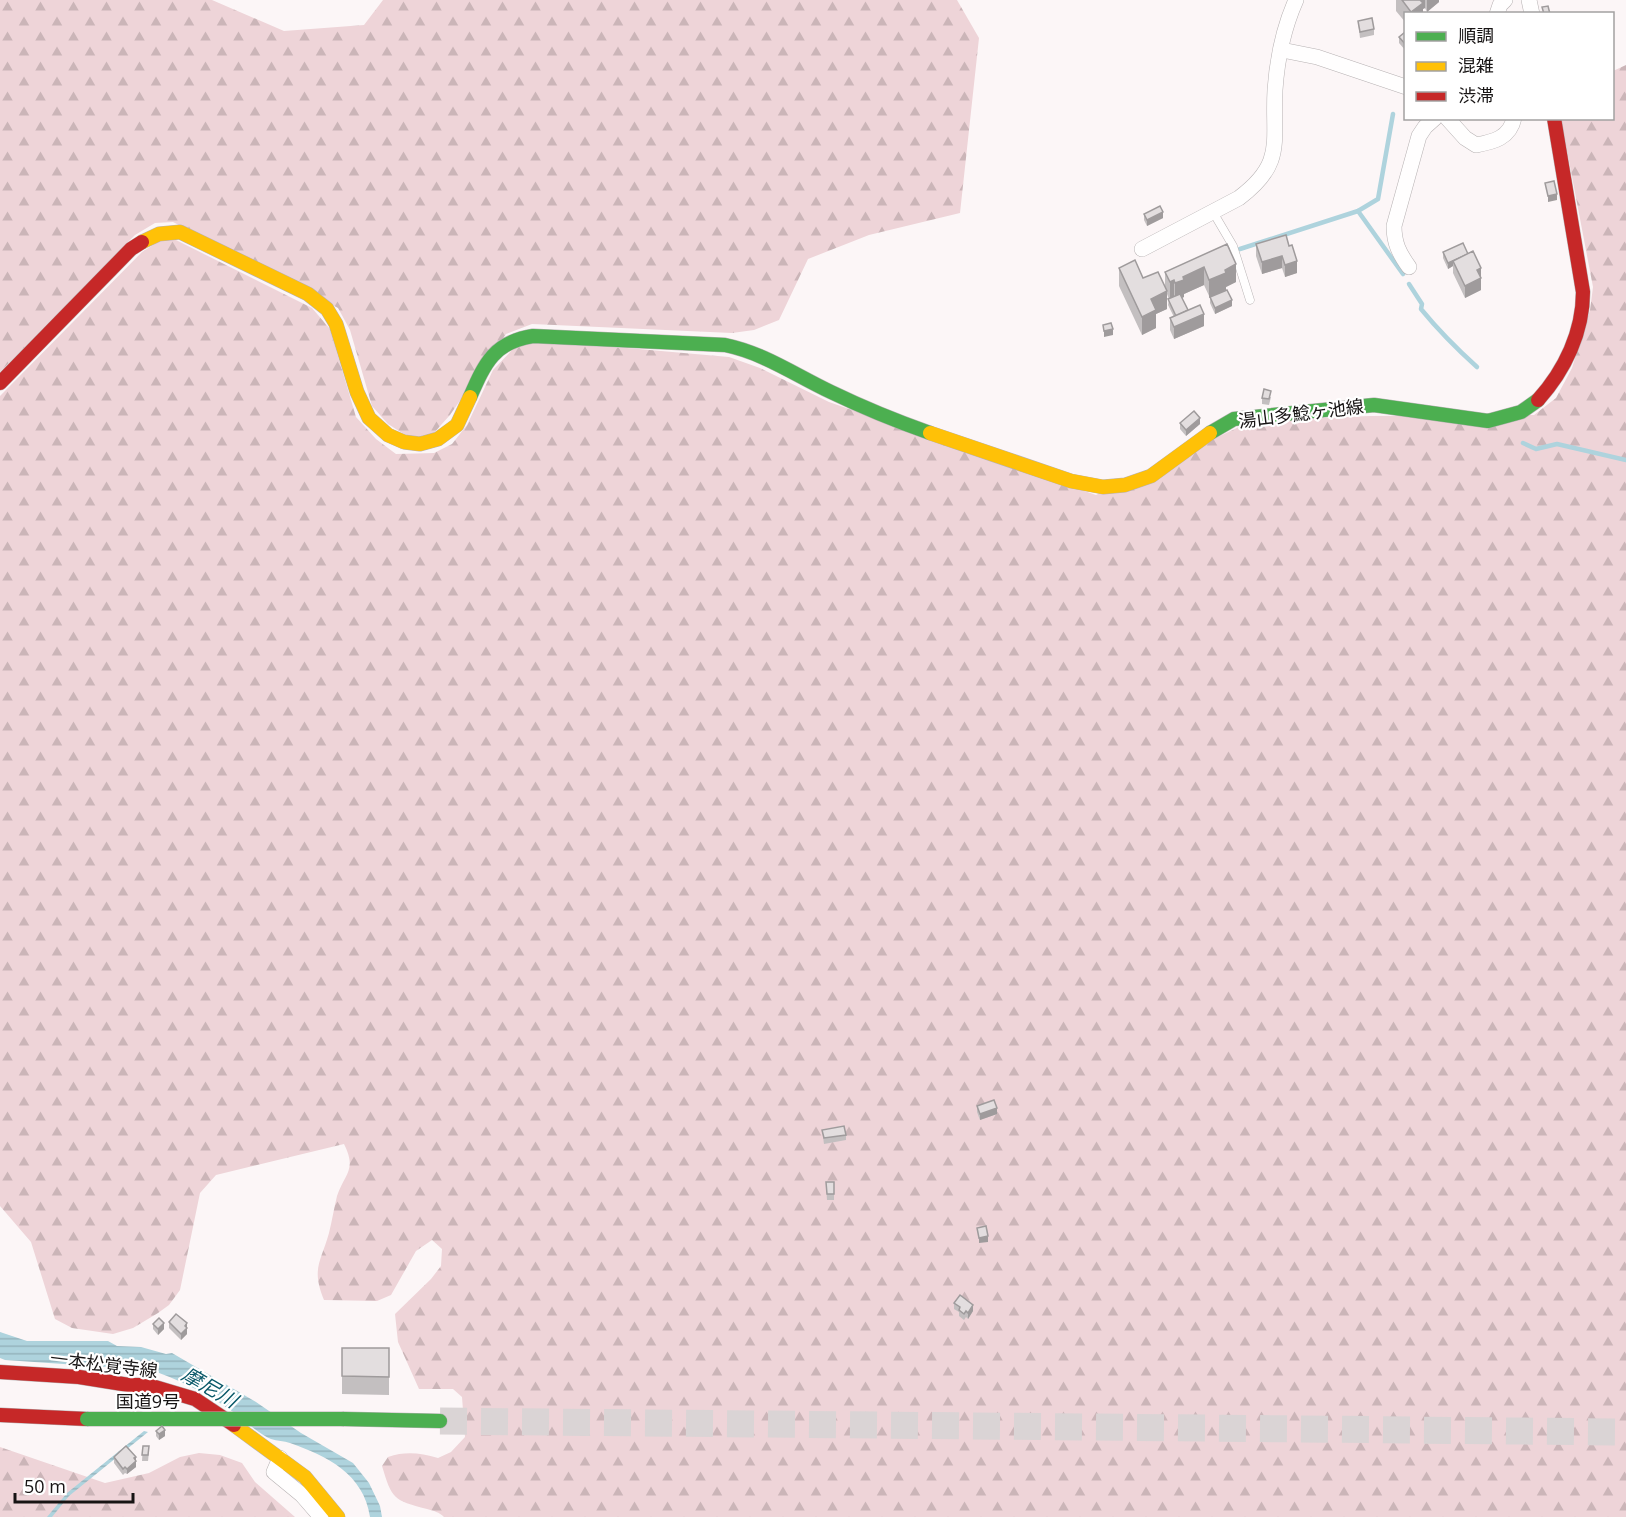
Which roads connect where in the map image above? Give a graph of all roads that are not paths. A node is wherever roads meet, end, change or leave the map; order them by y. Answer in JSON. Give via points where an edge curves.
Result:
{"nodes":[{"id":1,"x":1296,"y":0,"type":"edge"},
{"id":2,"x":1282,"y":50,"type":"junction"},
{"id":3,"x":1404,"y":86,"type":"edge"},
{"id":4,"x":1433,"y":120,"type":"edge"},
{"id":5,"x":1449,"y":120,"type":"edge"},
{"id":6,"x":1514,"y":120,"type":"edge"},
{"id":7,"x":1554,"y":120,"type":"edge"},
{"id":8,"x":1213,"y":212,"type":"junction"},
{"id":9,"x":1142,"y":249,"type":"dead end"},
{"id":10,"x":1409,"y":267,"type":"dead end"},
{"id":11,"x":1250,"y":300,"type":"dead end"},
{"id":12,"x":0,"y":383,"type":"edge"},
{"id":13,"x":0,"y":1372,"type":"edge"},
{"id":14,"x":0,"y":1415,"type":"edge"},
{"id":15,"x":440,"y":1421,"type":"tunnel mouth"},
{"id":16,"x":280,"y":1458,"type":"junction"},
{"id":17,"x":321,"y":1517,"type":"edge"},
{"id":18,"x":338,"y":1517,"type":"edge"}],
"edges":[{"from":1,"to":2,"type":"street"},
{"from":2,"to":3,"type":"street","via":[[1317,57]]},
{"from":2,"to":8,"type":"street","via":[[1275,89],[1276,144],[1272,160],[1254,187]]},
{"from":4,"to":10,"type":"street","via":[[1419,136],[1394,226],[1398,250]]},
{"from":5,"to":6,"type":"street","via":[[1476,145],[1500,140]]},
{"from":7,"to":12,"type":"main road","name":"湯山多鯰ヶ池線","via":[[1583,292],[1582,315],[1577,334],[1546,389],[1530,408],[1488,421],[1374,405],[1234,419],[1201,438],[1151,476],[1125,485],[1103,487],[1071,481],[913,427],[830,392],[803,375],[744,349],[724,345],[532,336],[515,339],[488,362],[457,425],[438,439],[420,444],[404,442],[388,435],[369,418],[336,324],[327,309],[308,294],[180,232],[161,232],[131,249]]},
{"from":8,"to":9,"type":"street"},
{"from":8,"to":11,"type":"lane","via":[[1233,246]]},
{"from":13,"to":16,"type":"main road","name":"一本松覚寺線","via":[[79,1377],[172,1391],[195,1399]]},
{"from":14,"to":15,"type":"main road","name":"国道9号","bridge":true},
{"from":16,"to":17,"type":"street","via":[[274,1472]]},
{"from":16,"to":18,"type":"main road","name":"一本松覚寺線","via":[[305,1477]]}]}
